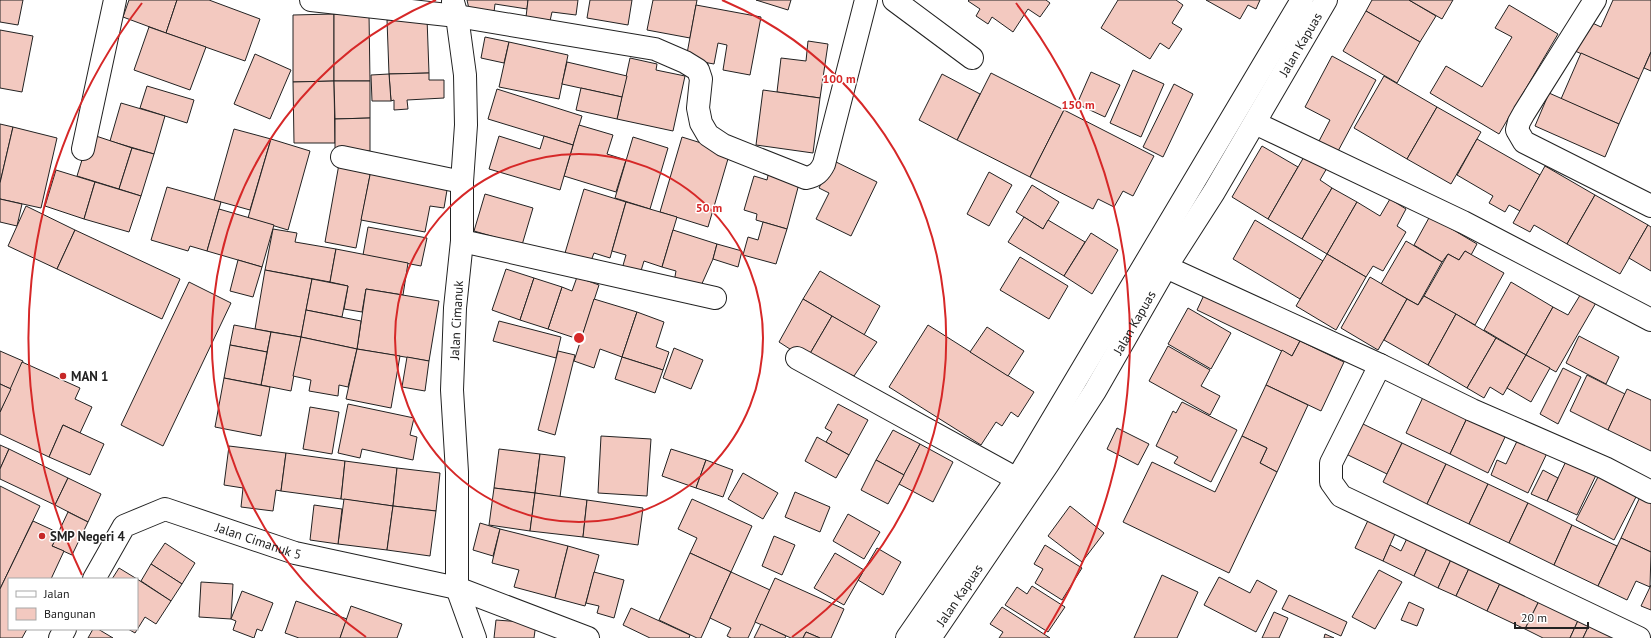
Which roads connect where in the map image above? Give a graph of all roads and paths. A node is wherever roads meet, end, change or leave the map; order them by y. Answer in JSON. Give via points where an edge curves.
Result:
{"nodes":[{"id":1,"x":115,"y":0,"type":"edge"},
{"id":2,"x":311,"y":0,"type":"edge"},
{"id":3,"x":866,"y":0,"type":"edge"},
{"id":4,"x":894,"y":0,"type":"edge"},
{"id":5,"x":1302,"y":0,"type":"edge"},
{"id":6,"x":1326,"y":0,"type":"edge"},
{"id":7,"x":1595,"y":0,"type":"edge"},
{"id":8,"x":454,"y":8,"type":"edge"},
{"id":9,"x":972,"y":58,"type":"dead end"},
{"id":10,"x":1255,"y":123,"type":"junction"},
{"id":11,"x":83,"y":149,"type":"dead end"},
{"id":12,"x":342,"y":157,"type":"dead end"},
{"id":13,"x":462,"y":182,"type":"junction"},
{"id":14,"x":1651,"y":206,"type":"edge"},
{"id":15,"x":462,"y":241,"type":"junction"},
{"id":16,"x":1166,"y":267,"type":"junction"},
{"id":17,"x":715,"y":298,"type":"dead end"},
{"id":18,"x":1651,"y":320,"type":"edge"},
{"id":19,"x":797,"y":358,"type":"dead end"},
{"id":20,"x":1380,"y":365,"type":"junction"},
{"id":21,"x":1017,"y":479,"type":"junction"},
{"id":22,"x":1651,"y":492,"type":"edge"},
{"id":23,"x":95,"y":578,"type":"edge"},
{"id":24,"x":457,"y":588,"type":"junction"},
{"id":25,"x":475,"y":638,"type":"edge"},
{"id":26,"x":588,"y":638,"type":"edge"},
{"id":27,"x":907,"y":638,"type":"edge"},
{"id":28,"x":930,"y":638,"type":"edge"},
{"id":29,"x":1639,"y":638,"type":"edge"}],
"edges":[{"from":1,"to":11,"type":"street"},
{"from":2,"to":8,"type":"street"},
{"from":3,"to":8,"type":"street","via":[[824,164],[820,172],[806,178],[723,145],[708,135],[701,123],[698,108],[701,79],[698,70],[685,62],[655,49]]},
{"from":4,"to":9,"type":"street"},
{"from":5,"to":21,"type":"street","name":"Jalan Kapuas"},
{"from":6,"to":10,"type":"street","name":"Jalan Kapuas"},
{"from":7,"to":14,"type":"street","via":[[1524,113],[1517,130],[1524,142]]},
{"from":8,"to":13,"type":"street","name":"Jalan Cimanuk","via":[[465,75],[466,125]]},
{"from":10,"to":16,"type":"street","name":"Jalan Kapuas"},
{"from":10,"to":18,"type":"street","via":[[1463,222]]},
{"from":12,"to":13,"type":"street"},
{"from":13,"to":15,"type":"street","name":"Jalan Cimanuk"},
{"from":15,"to":17,"type":"street"},
{"from":15,"to":24,"type":"street","name":"Jalan Cimanuk","via":[[452,390],[457,472]]},
{"from":16,"to":20,"type":"street"},
{"from":16,"to":28,"type":"street","name":"Jalan Kapuas","via":[[1095,391]]},
{"from":19,"to":21,"type":"street"},
{"from":20,"to":22,"type":"street","via":[[1472,410],[1605,468]]},
{"from":20,"to":29,"type":"street","via":[[1331,463],[1331,482],[1341,496]]},
{"from":21,"to":27,"type":"street","name":"Jalan Kapuas"},
{"from":23,"to":24,"type":"street","name":"Jalan Cimanuk 5","via":[[124,526],[165,509],[296,553]]},
{"from":24,"to":25,"type":"street","name":"Jalan Cimanuk"},
{"from":24,"to":26,"type":"street","name":"Jalan Cimanuk 5"}]}
